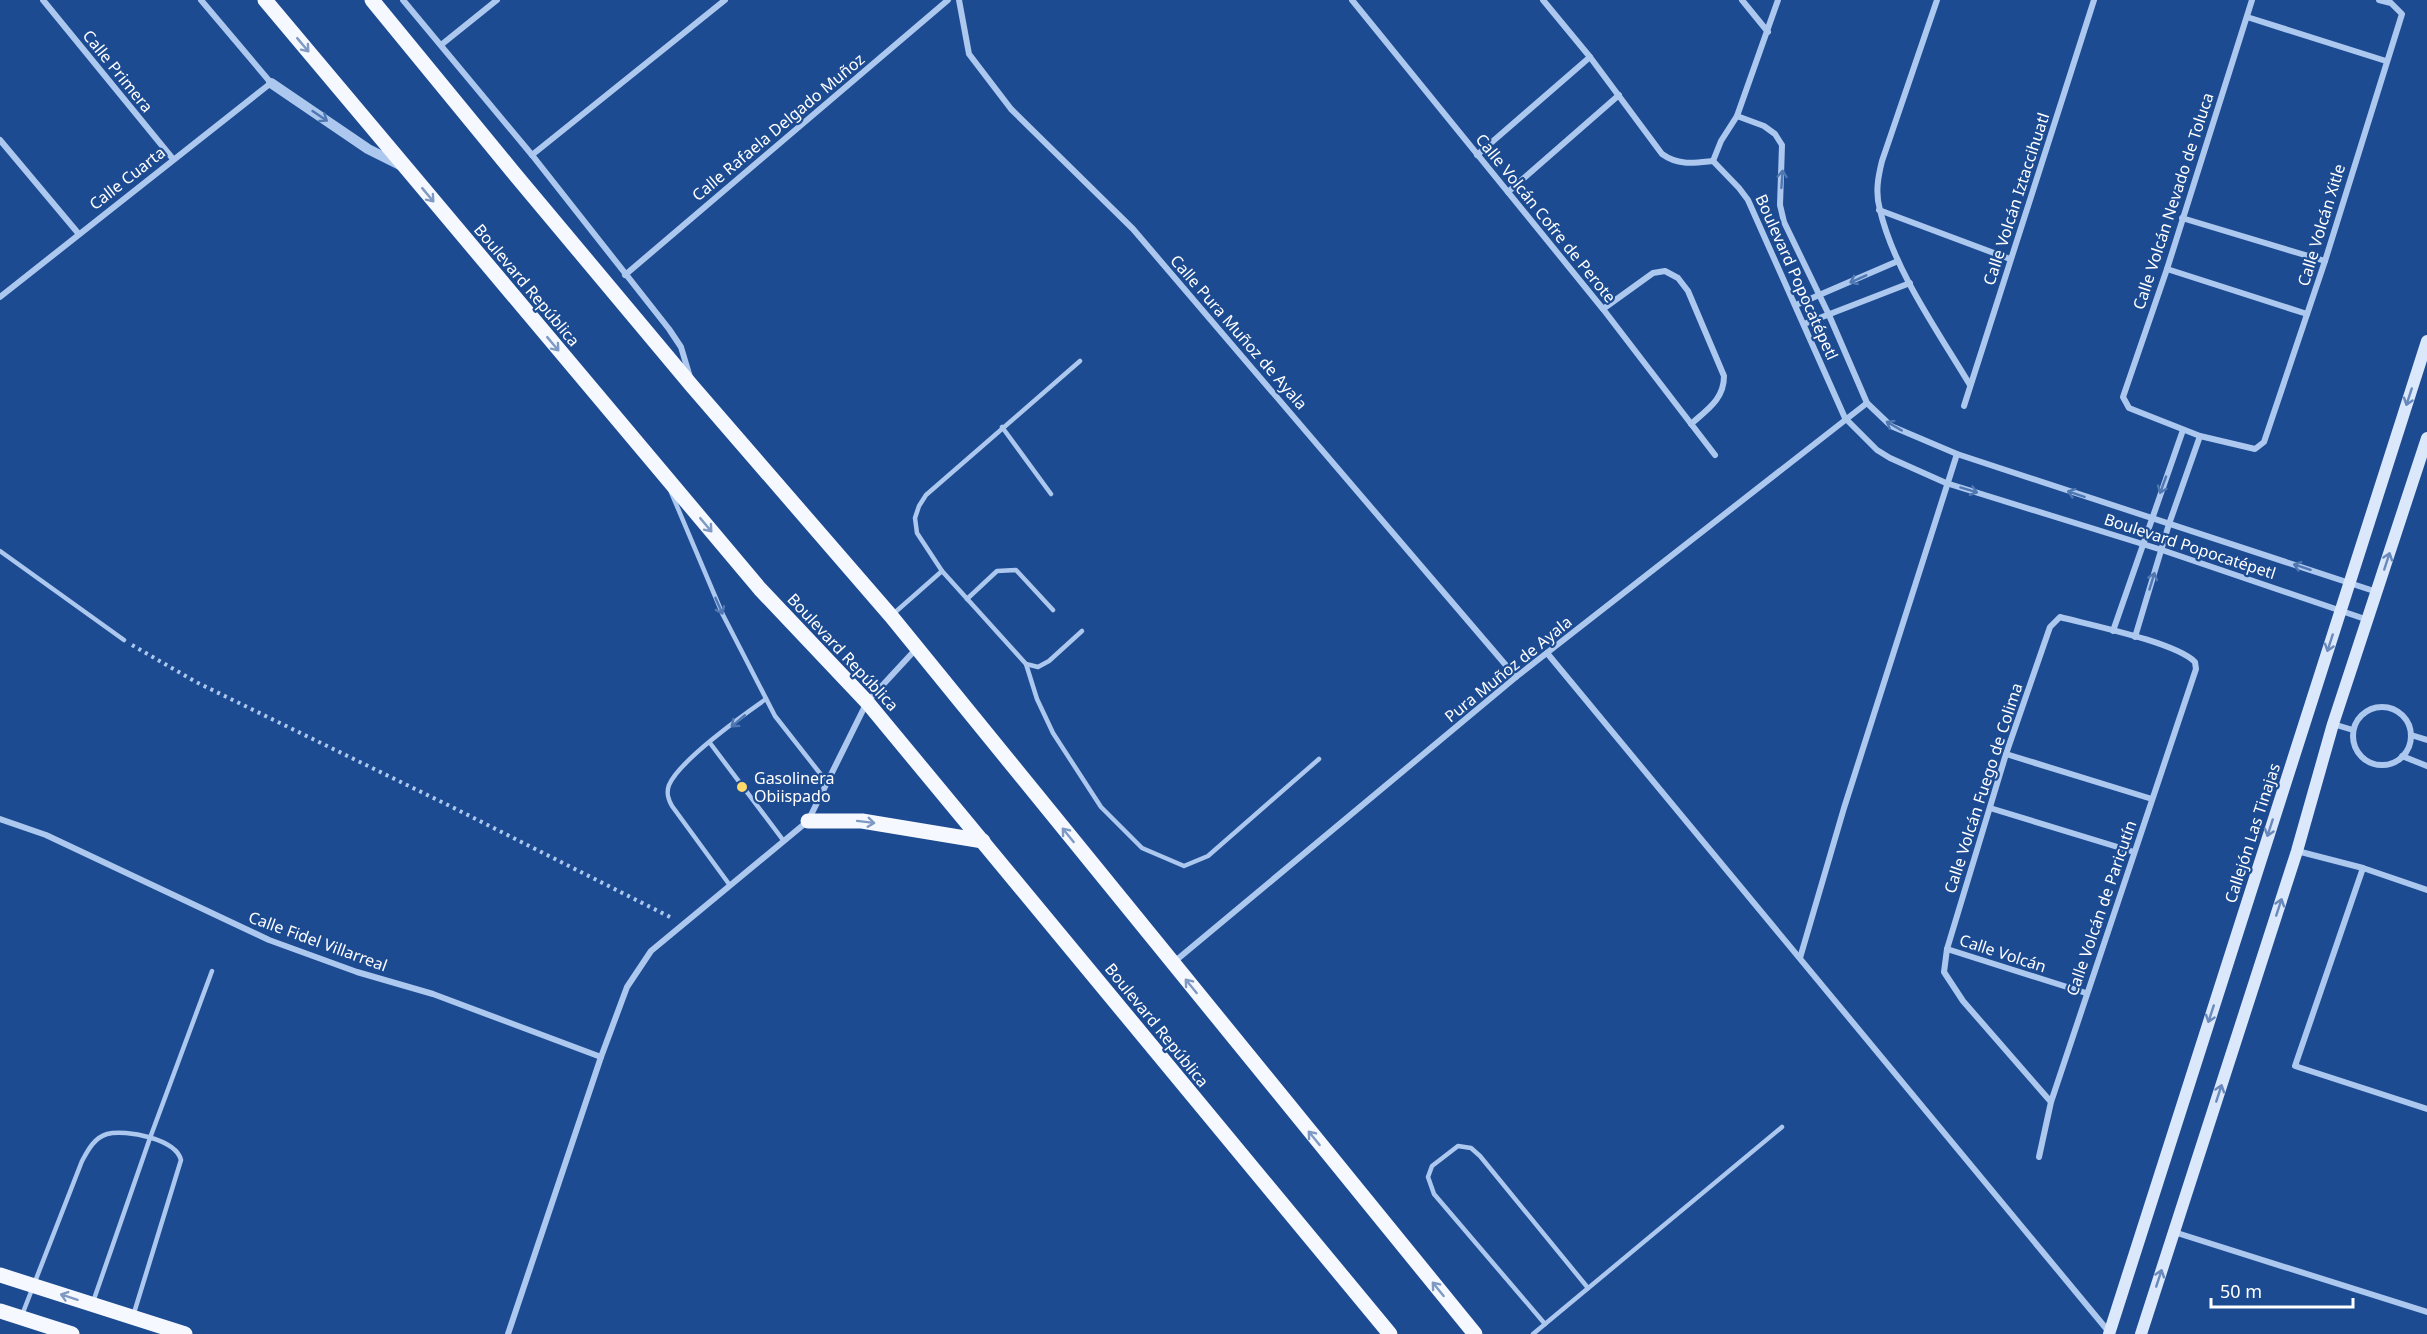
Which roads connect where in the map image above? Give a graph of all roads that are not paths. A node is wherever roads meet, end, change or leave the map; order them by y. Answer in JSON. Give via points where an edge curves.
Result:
{"nodes":[{"id":1,"x":43,"y":0,"type":"edge"},
{"id":2,"x":201,"y":0,"type":"edge"},
{"id":3,"x":265,"y":0,"type":"edge"},
{"id":4,"x":372,"y":0,"type":"edge"},
{"id":5,"x":403,"y":0,"type":"edge"},
{"id":6,"x":497,"y":0,"type":"edge"},
{"id":7,"x":725,"y":0,"type":"edge"},
{"id":8,"x":948,"y":0,"type":"edge"},
{"id":9,"x":959,"y":0,"type":"edge"},
{"id":10,"x":1352,"y":0,"type":"edge"},
{"id":11,"x":1543,"y":0,"type":"edge"},
{"id":12,"x":1742,"y":0,"type":"edge"},
{"id":13,"x":1778,"y":0,"type":"edge"},
{"id":14,"x":1937,"y":0,"type":"edge"},
{"id":15,"x":2094,"y":0,"type":"edge"},
{"id":16,"x":2252,"y":0,"type":"edge"},
{"id":17,"x":2379,"y":0,"type":"edge"},
{"id":18,"x":2247,"y":16,"type":"junction"},
{"id":19,"x":1768,"y":32,"type":"junction"},
{"id":20,"x":441,"y":45,"type":"junction"},
{"id":21,"x":1590,"y":57,"type":"junction"},
{"id":22,"x":2386,"y":61,"type":"junction"},
{"id":23,"x":272,"y":83,"type":"junction"},
{"id":24,"x":1619,"y":94,"type":"junction"},
{"id":25,"x":1737,"y":116,"type":"junction"},
{"id":26,"x":0,"y":140,"type":"edge"},
{"id":27,"x":532,"y":155,"type":"junction"},
{"id":28,"x":1477,"y":155,"type":"junction"},
{"id":29,"x":173,"y":159,"type":"junction"},
{"id":30,"x":1713,"y":161,"type":"junction"},
{"id":31,"x":404,"y":167,"type":"junction"},
{"id":32,"x":1508,"y":192,"type":"junction"},
{"id":33,"x":1879,"y":210,"type":"junction"},
{"id":34,"x":2182,"y":218,"type":"junction"},
{"id":35,"x":78,"y":233,"type":"junction"},
{"id":36,"x":2010,"y":258,"type":"junction"},
{"id":37,"x":1898,"y":261,"type":"junction"},
{"id":38,"x":2325,"y":261,"type":"junction"},
{"id":39,"x":2167,"y":268,"type":"junction"},
{"id":40,"x":625,"y":275,"type":"junction"},
{"id":41,"x":1910,"y":284,"type":"junction"},
{"id":42,"x":1819,"y":296,"type":"junction"},
{"id":43,"x":0,"y":297,"type":"edge"},
{"id":44,"x":1796,"y":305,"type":"junction"},
{"id":45,"x":1603,"y":309,"type":"junction"},
{"id":46,"x":2307,"y":314,"type":"junction"},
{"id":47,"x":1829,"y":315,"type":"junction"},
{"id":48,"x":1804,"y":324,"type":"junction"},
{"id":49,"x":2427,"y":341,"type":"edge"},
{"id":50,"x":1080,"y":361,"type":"dead end"},
{"id":51,"x":1970,"y":385,"type":"junction"},
{"id":52,"x":692,"y":386,"type":"junction"},
{"id":53,"x":1866,"y":403,"type":"junction"},
{"id":54,"x":1964,"y":406,"type":"dead end"},
{"id":55,"x":1845,"y":418,"type":"junction"},
{"id":56,"x":1691,"y":424,"type":"junction"},
{"id":57,"x":1002,"y":427,"type":"junction"},
{"id":58,"x":2183,"y":430,"type":"junction"},
{"id":59,"x":2200,"y":436,"type":"junction"},
{"id":60,"x":2427,"y":438,"type":"edge"},
{"id":61,"x":1715,"y":454,"type":"dead end"},
{"id":62,"x":1957,"y":454,"type":"junction"},
{"id":63,"x":664,"y":475,"type":"junction"},
{"id":64,"x":1947,"y":483,"type":"junction"},
{"id":65,"x":1051,"y":494,"type":"dead end"},
{"id":66,"x":2151,"y":519,"type":"junction"},
{"id":67,"x":2169,"y":524,"type":"junction"},
{"id":68,"x":2143,"y":544,"type":"junction"},
{"id":69,"x":2162,"y":550,"type":"junction"},
{"id":70,"x":0,"y":551,"type":"edge"},
{"id":71,"x":942,"y":571,"type":"junction"},
{"id":72,"x":2349,"y":582,"type":"junction"},
{"id":73,"x":2377,"y":592,"type":"junction"},
{"id":74,"x":967,"y":599,"type":"junction"},
{"id":75,"x":2340,"y":609,"type":"junction"},
{"id":76,"x":1053,"y":610,"type":"dead end"},
{"id":77,"x":891,"y":616,"type":"junction"},
{"id":78,"x":2368,"y":620,"type":"junction"},
{"id":79,"x":1082,"y":631,"type":"dead end"},
{"id":80,"x":2113,"y":631,"type":"junction"},
{"id":81,"x":2135,"y":637,"type":"junction"},
{"id":82,"x":124,"y":640,"type":"road end"},
{"id":83,"x":917,"y":647,"type":"junction"},
{"id":84,"x":1547,"y":653,"type":"junction"},
{"id":85,"x":1026,"y":664,"type":"junction"},
{"id":86,"x":1516,"y":677,"type":"junction"},
{"id":87,"x":766,"y":699,"type":"junction"},
{"id":88,"x":867,"y":702,"type":"junction"},
{"id":89,"x":2333,"y":724,"type":"junction"},
{"id":90,"x":2353,"y":730,"type":"junction"},
{"id":91,"x":2411,"y":735,"type":"junction"},
{"id":92,"x":2427,"y":740,"type":"edge"},
{"id":93,"x":710,"y":743,"type":"junction"},
{"id":94,"x":2006,"y":754,"type":"junction"},
{"id":95,"x":2402,"y":756,"type":"junction"},
{"id":96,"x":1319,"y":759,"type":"dead end"},
{"id":97,"x":2427,"y":766,"type":"edge"},
{"id":98,"x":826,"y":781,"type":"junction"},
{"id":99,"x":2152,"y":800,"type":"junction"},
{"id":100,"x":1990,"y":808,"type":"junction"},
{"id":101,"x":0,"y":819,"type":"edge"},
{"id":102,"x":808,"y":820,"type":"junction"},
{"id":103,"x":783,"y":840,"type":"junction"},
{"id":104,"x":983,"y":841,"type":"junction"},
{"id":105,"x":2297,"y":850,"type":"junction"},
{"id":106,"x":2134,"y":852,"type":"junction"},
{"id":107,"x":2363,"y":868,"type":"junction"},
{"id":108,"x":729,"y":884,"type":"junction"},
{"id":109,"x":2427,"y":890,"type":"edge"},
{"id":110,"x":1947,"y":949,"type":"junction"},
{"id":111,"x":1800,"y":958,"type":"junction"},
{"id":112,"x":1172,"y":963,"type":"junction"},
{"id":113,"x":212,"y":971,"type":"dead end"},
{"id":114,"x":2086,"y":993,"type":"junction"},
{"id":115,"x":601,"y":1057,"type":"junction"},
{"id":116,"x":2051,"y":1102,"type":"junction"},
{"id":117,"x":2427,"y":1109,"type":"edge"},
{"id":118,"x":1782,"y":1127,"type":"dead end"},
{"id":119,"x":150,"y":1138,"type":"junction"},
{"id":120,"x":2038,"y":1157,"type":"dead end"},
{"id":121,"x":2174,"y":1232,"type":"junction"},
{"id":122,"x":0,"y":1275,"type":"edge"},
{"id":123,"x":33,"y":1285,"type":"junction"},
{"id":124,"x":1588,"y":1288,"type":"junction"},
{"id":125,"x":92,"y":1304,"type":"junction"},
{"id":126,"x":0,"y":1311,"type":"edge"},
{"id":127,"x":2427,"y":1311,"type":"edge"},
{"id":128,"x":21,"y":1317,"type":"junction"},
{"id":129,"x":132,"y":1317,"type":"junction"},
{"id":130,"x":1545,"y":1324,"type":"junction"},
{"id":131,"x":2109,"y":1333,"type":"edge"},
{"id":132,"x":72,"y":1334,"type":"edge"},
{"id":133,"x":185,"y":1334,"type":"edge"},
{"id":134,"x":508,"y":1334,"type":"edge"},
{"id":135,"x":1390,"y":1334,"type":"edge"},
{"id":136,"x":1474,"y":1334,"type":"edge"},
{"id":137,"x":1533,"y":1334,"type":"edge"},
{"id":138,"x":2140,"y":1334,"type":"edge"}],
"edges":[{"from":1,"to":29,"type":"street","name":"Calle Primera"},
{"from":2,"to":23,"type":"street"},
{"from":3,"to":31,"type":"main road","name":"Boulevard República","one_way":true},
{"from":4,"to":52,"type":"main road"},
{"from":5,"to":20,"type":"street"},
{"from":6,"to":20,"type":"street"},
{"from":7,"to":27,"type":"street"},
{"from":8,"to":40,"type":"street","name":"Calle Rafaela Delgado Muñoz"},
{"from":9,"to":86,"type":"street","name":"Calle Pura Muñoz de Ayala","via":[[969,54],[1011,109],[1133,229]]},
{"from":10,"to":28,"type":"street","name":"Calle Volcán Cofre de Perote"},
{"from":11,"to":21,"type":"street"},
{"from":12,"to":19,"type":"street"},
{"from":13,"to":19,"type":"street"},
{"from":14,"to":33,"type":"street","via":[[1882,161],[1877,185]]},
{"from":15,"to":36,"type":"street","name":"Calle Volcán Iztaccihuatl"},
{"from":16,"to":18,"type":"street","name":"Calle Volcán Nevado de Toluca"},
{"from":17,"to":22,"type":"street","name":"Calle Volcán Xitle","via":[[2396,6],[2402,14]]},
{"from":18,"to":22,"type":"street"},
{"from":18,"to":34,"type":"street","name":"Calle Volcán Nevado de Toluca"},
{"from":19,"to":25,"type":"street"},
{"from":20,"to":27,"type":"street"},
{"from":21,"to":24,"type":"street"},
{"from":21,"to":28,"type":"street"},
{"from":22,"to":38,"type":"street","name":"Calle Volcán Xitle"},
{"from":23,"to":29,"type":"street","name":"Calle Cuarta"},
{"from":23,"to":31,"type":"street","one_way":true,"via":[[368,149]]},
{"from":24,"to":30,"type":"street","via":[[1662,154],[1682,164]]},
{"from":24,"to":32,"type":"street"},
{"from":25,"to":30,"type":"street"},
{"from":42,"to":25,"type":"street","name":"Boulevard Popocatépetl","one_way":true,"via":[[1784,222],[1780,205],[1782,145],[1764,126]]},
{"from":26,"to":35,"type":"street"},
{"from":27,"to":40,"type":"street"},
{"from":28,"to":32,"type":"street","name":"Calle Volcán Cofre de Perote"},
{"from":29,"to":35,"type":"street","name":"Calle Cuarta"},
{"from":30,"to":44,"type":"street","name":"Boulevard Popocatépetl","via":[[1748,200]]},
{"from":31,"to":63,"type":"main road","name":"Boulevard República","one_way":true},
{"from":32,"to":45,"type":"street","name":"Calle Volcán Cofre de Perote"},
{"from":33,"to":36,"type":"street"},
{"from":33,"to":37,"type":"street"},
{"from":34,"to":38,"type":"street"},
{"from":34,"to":39,"type":"street","name":"Calle Volcán Nevado de Toluca"},
{"from":35,"to":43,"type":"street","name":"Calle Cuarta"},
{"from":36,"to":51,"type":"street","name":"Calle Volcán Iztaccihuatl"},
{"from":37,"to":41,"type":"street"},
{"from":37,"to":42,"type":"street","one_way":true},
{"from":38,"to":46,"type":"street","name":"Calle Volcán Xitle"},
{"from":39,"to":46,"type":"street"},
{"from":39,"to":58,"type":"street","name":"Calle Volcán Nevado de Toluca","via":[[2124,392],[2125,403]]},
{"from":40,"to":52,"type":"street","via":[[681,347]]},
{"from":41,"to":47,"type":"street"},
{"from":41,"to":51,"type":"street"},
{"from":42,"to":44,"type":"street"},
{"from":42,"to":47,"type":"street","name":"Boulevard Popocatépetl"},
{"from":44,"to":48,"type":"street","name":"Boulevard Popocatépetl"},
{"from":45,"to":56,"type":"street","name":"Calle Volcán Cofre de Perote"},
{"from":45,"to":56,"type":"street","via":[[1653,273],[1665,271],[1678,278],[1688,291],[1724,376],[1718,400]]},
{"from":46,"to":59,"type":"street","name":"Calle Volcán Xitle","via":[[2264,442],[2254,449]]},
{"from":47,"to":48,"type":"street"},
{"from":47,"to":53,"type":"street","name":"Boulevard Popocatépetl"},
{"from":48,"to":55,"type":"street","name":"Boulevard Popocatépetl"},
{"from":49,"to":72,"type":"main road","name":"Callejón Las Tinajas","one_way":true},
{"from":50,"to":57,"type":"lane"},
{"from":51,"to":54,"type":"street","name":"Calle Volcán Iztaccihuatl"},
{"from":52,"to":77,"type":"main road"},
{"from":53,"to":55,"type":"street","name":"Pura Muñoz de Ayala"},
{"from":62,"to":53,"type":"street","name":"Boulevard Popocatépetl","one_way":true,"via":[[1891,426]]},
{"from":55,"to":64,"type":"street","name":"Boulevard Popocatépetl","via":[[1890,458]]},
{"from":55,"to":84,"type":"street","name":"Pura Muñoz de Ayala"},
{"from":56,"to":61,"type":"street","name":"Calle Volcán Cofre de Perote"},
{"from":57,"to":65,"type":"lane"},
{"from":57,"to":71,"type":"lane","via":[[926,495],[919,506],[915,518],[917,533]]},
{"from":58,"to":59,"type":"street"},
{"from":58,"to":66,"type":"street","one_way":true},
{"from":59,"to":67,"type":"street"},
{"from":73,"to":60,"type":"main road","one_way":true},
{"from":62,"to":64,"type":"street"},
{"from":66,"to":62,"type":"street","name":"Boulevard Popocatépetl","one_way":true},
{"from":63,"to":87,"type":"lane","one_way":true,"via":[[723,615]]},
{"from":63,"to":88,"type":"main road","name":"Boulevard República","one_way":true,"via":[[760,589]]},
{"from":64,"to":68,"type":"street","name":"Boulevard Popocatépetl","one_way":true},
{"from":64,"to":111,"type":"street"},
{"from":66,"to":67,"type":"street","name":"Boulevard Popocatépetl"},
{"from":66,"to":68,"type":"street"},
{"from":67,"to":69,"type":"street"},
{"from":72,"to":67,"type":"street","name":"Boulevard Popocatépetl","one_way":true},
{"from":68,"to":69,"type":"street","name":"Boulevard Popocatépetl"},
{"from":68,"to":80,"type":"street"},
{"from":69,"to":75,"type":"street","name":"Boulevard Popocatépetl"},
{"from":81,"to":69,"type":"street","one_way":true},
{"from":70,"to":82,"type":"lane"},
{"from":71,"to":74,"type":"lane"},
{"from":71,"to":77,"type":"lane"},
{"from":72,"to":73,"type":"street","name":"Boulevard Popocatépetl"},
{"from":72,"to":75,"type":"main road","name":"Callejón Las Tinajas"},
{"from":73,"to":78,"type":"main road"},
{"from":74,"to":76,"type":"lane","via":[[997,571],[1016,570]]},
{"from":74,"to":85,"type":"lane"},
{"from":75,"to":78,"type":"street","name":"Boulevard Popocatépetl"},
{"from":75,"to":131,"type":"main road","name":"Callejón Las Tinajas","one_way":true},
{"from":77,"to":83,"type":"main road"},
{"from":78,"to":89,"type":"main road"},
{"from":79,"to":85,"type":"lane","via":[[1049,661],[1038,667]]},
{"from":80,"to":81,"type":"street"},
{"from":80,"to":94,"type":"street","name":"Calle Volcán Fuego de Colima","via":[[2060,617],[2050,627]]},
{"from":81,"to":99,"type":"street","name":"Calle Volcán de Paricutín","via":[[2190,657],[2196,669]]},
{"from":83,"to":88,"type":"street"},
{"from":112,"to":83,"type":"main road","one_way":true},
{"from":84,"to":86,"type":"street","name":"Pura Muñoz de Ayala"},
{"from":84,"to":111,"type":"street"},
{"from":85,"to":96,"type":"lane","via":[[1053,733],[1101,807],[1142,848],[1184,866],[1208,856]]},
{"from":86,"to":112,"type":"street","name":"Pura Muñoz de Ayala"},
{"from":87,"to":93,"type":"lane","one_way":true},
{"from":87,"to":98,"type":"lane"},
{"from":88,"to":98,"type":"street"},
{"from":88,"to":104,"type":"main road","name":"Boulevard República"},
{"from":89,"to":90,"type":"street"},
{"from":89,"to":105,"type":"main road"},
{"from":90,"to":91,"type":"street","via":[[2359,717],[2371,708],[2385,706],[2405,717]]},
{"from":90,"to":95,"type":"street","via":[[2356,751],[2363,759],[2383,765]]},
{"from":91,"to":92,"type":"street"},
{"from":91,"to":95,"type":"street"},
{"from":93,"to":103,"type":"lane"},
{"from":93,"to":108,"type":"lane","via":[[677,772],[667,796]]},
{"from":94,"to":99,"type":"street"},
{"from":94,"to":100,"type":"street","name":"Calle Volcán Fuego de Colima"},
{"from":95,"to":97,"type":"street"},
{"from":98,"to":102,"type":"street"},
{"from":99,"to":106,"type":"street","name":"Calle Volcán de Paricutín"},
{"from":100,"to":106,"type":"street"},
{"from":100,"to":110,"type":"street","name":"Calle Volcán Fuego de Colima"},
{"from":101,"to":115,"type":"street","name":"Calle Fidel Villarreal","via":[[46,835],[269,940],[433,994]]},
{"from":102,"to":103,"type":"street"},
{"from":102,"to":104,"type":"main road","one_way":true,"via":[[862,821]]},
{"from":103,"to":108,"type":"street"},
{"from":104,"to":135,"type":"main road","name":"Boulevard República"},
{"from":105,"to":107,"type":"street"},
{"from":121,"to":105,"type":"main road","one_way":true},
{"from":106,"to":114,"type":"street","name":"Calle Volcán de Paricutín"},
{"from":107,"to":109,"type":"street"},
{"from":107,"to":117,"type":"street","via":[[2295,1066]]},
{"from":108,"to":115,"type":"street","via":[[651,951],[627,987]]},
{"from":110,"to":114,"type":"street","name":"Calle Volcán"},
{"from":110,"to":116,"type":"street","name":"Calle Volcán Fuego de Colima","via":[[1944,972]]},
{"from":111,"to":131,"type":"street"},
{"from":136,"to":112,"type":"main road","one_way":true},
{"from":113,"to":119,"type":"lane"},
{"from":114,"to":116,"type":"street","name":"Calle Volcán de Paricutín"},
{"from":115,"to":134,"type":"street"},
{"from":116,"to":120,"type":"street","name":"Calle Volcán de Paricutín"},
{"from":118,"to":124,"type":"lane"},
{"from":119,"to":123,"type":"lane","via":[[117,1133],[93,1143],[82,1161]]},
{"from":119,"to":125,"type":"lane"},
{"from":119,"to":129,"type":"lane","via":[[174,1148],[181,1160]]},
{"from":121,"to":127,"type":"street"},
{"from":138,"to":121,"type":"main road","one_way":true},
{"from":122,"to":123,"type":"main road"},
{"from":125,"to":123,"type":"main road","one_way":true},
{"from":123,"to":128,"type":"lane"},
{"from":124,"to":130,"type":"lane"},
{"from":124,"to":130,"type":"lane","via":[[1471,1148],[1458,1146],[1432,1166],[1428,1177],[1434,1194]]},
{"from":125,"to":129,"type":"main road"},
{"from":126,"to":128,"type":"main road"},
{"from":128,"to":132,"type":"main road"},
{"from":129,"to":133,"type":"main road"},
{"from":130,"to":137,"type":"lane"}]}
